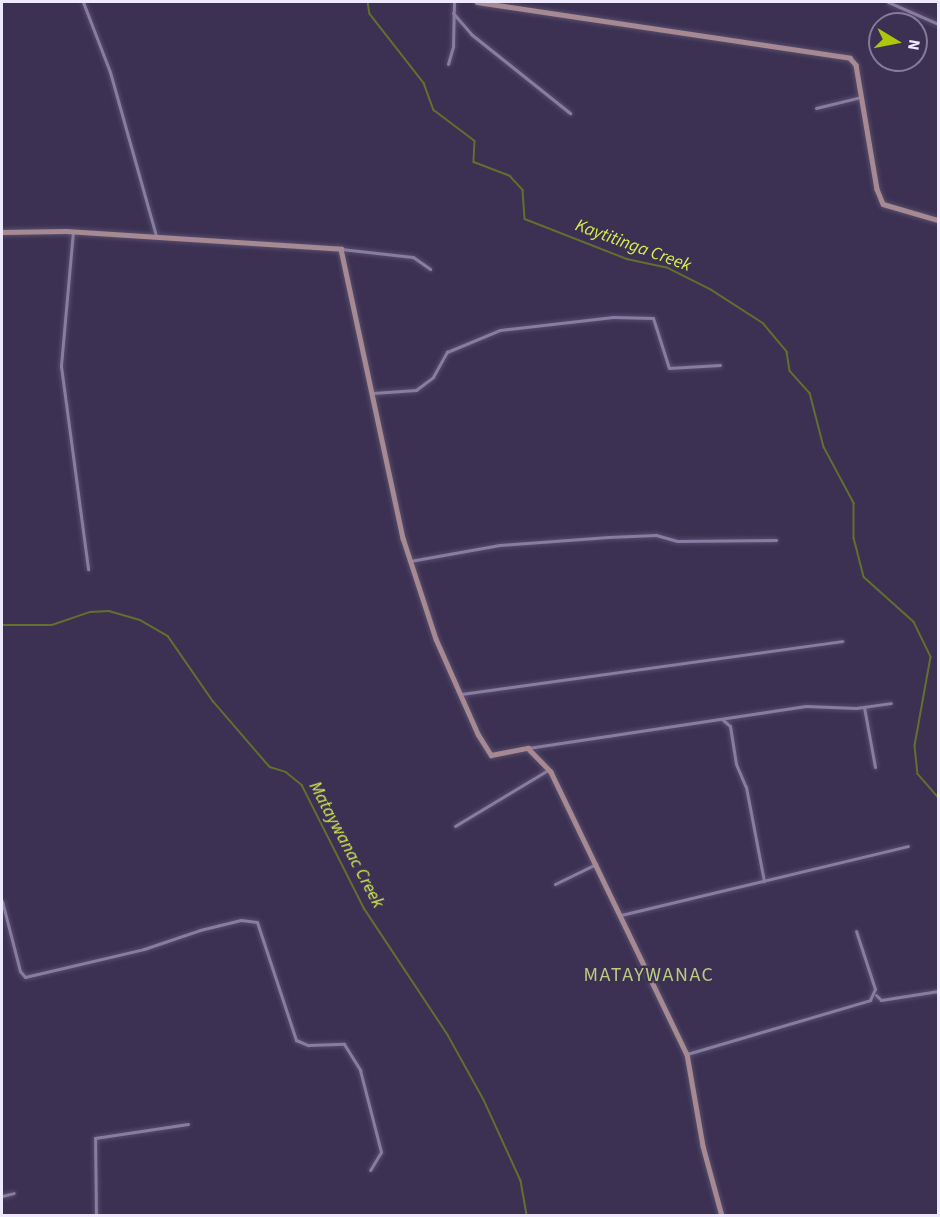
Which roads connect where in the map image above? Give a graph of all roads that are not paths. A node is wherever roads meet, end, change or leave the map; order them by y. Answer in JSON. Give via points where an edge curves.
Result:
{"nodes":[{"id":1,"x":83,"y":2,"type":"edge"},
{"id":2,"x":454,"y":2,"type":"edge"},
{"id":3,"x":477,"y":2,"type":"edge"},
{"id":4,"x":888,"y":2,"type":"edge"},
{"id":5,"x":453,"y":13,"type":"junction"},
{"id":6,"x":939,"y":24,"type":"edge"},
{"id":7,"x":448,"y":64,"type":"dead end"},
{"id":8,"x":863,"y":97,"type":"junction"},
{"id":9,"x":816,"y":108,"type":"dead end"},
{"id":10,"x":570,"y":113,"type":"dead end"},
{"id":11,"x":939,"y":220,"type":"edge"},
{"id":12,"x":73,"y":231,"type":"junction"},
{"id":13,"x":2,"y":232,"type":"edge"},
{"id":14,"x":157,"y":238,"type":"junction"},
{"id":15,"x":341,"y":249,"type":"junction"},
{"id":16,"x":430,"y":269,"type":"dead end"},
{"id":17,"x":720,"y":365,"type":"dead end"},
{"id":18,"x":373,"y":393,"type":"junction"},
{"id":19,"x":776,"y":540,"type":"dead end"},
{"id":20,"x":410,"y":561,"type":"junction"},
{"id":21,"x":88,"y":569,"type":"dead end"},
{"id":22,"x":842,"y":641,"type":"dead end"},
{"id":23,"x":461,"y":694,"type":"junction"},
{"id":24,"x":891,"y":703,"type":"dead end"},
{"id":25,"x":864,"y":707,"type":"junction"},
{"id":26,"x":723,"y":720,"type":"junction"},
{"id":27,"x":528,"y":748,"type":"junction"},
{"id":28,"x":875,"y":766,"type":"dead end"},
{"id":29,"x":549,"y":770,"type":"junction"},
{"id":30,"x":455,"y":826,"type":"dead end"},
{"id":31,"x":908,"y":846,"type":"dead end"},
{"id":32,"x":596,"y":864,"type":"junction"},
{"id":33,"x":764,"y":881,"type":"junction"},
{"id":34,"x":555,"y":884,"type":"dead end"},
{"id":35,"x":2,"y":901,"type":"edge"},
{"id":36,"x":621,"y":915,"type":"junction"},
{"id":37,"x":856,"y":932,"type":"dead end"},
{"id":38,"x":939,"y":991,"type":"edge"},
{"id":39,"x":876,"y":995,"type":"junction"},
{"id":40,"x":687,"y":1054,"type":"junction"},
{"id":41,"x":188,"y":1124,"type":"dead end"},
{"id":42,"x":370,"y":1170,"type":"dead end"},
{"id":43,"x":14,"y":1193,"type":"dead end"},
{"id":44,"x":2,"y":1196,"type":"edge"},
{"id":45,"x":96,"y":1215,"type":"edge"},
{"id":46,"x":722,"y":1215,"type":"edge"}],
"edges":[{"from":1,"to":14,"type":"street","via":[[110,72]]},
{"from":2,"to":5,"type":"street"},
{"from":3,"to":8,"type":"street","via":[[850,58],[856,65]]},
{"from":4,"to":6,"type":"street"},
{"from":5,"to":7,"type":"street","via":[[453,46]]},
{"from":5,"to":10,"type":"street","via":[[471,34]]},
{"from":8,"to":9,"type":"street"},
{"from":8,"to":11,"type":"street","via":[[877,189],[883,204]]},
{"from":12,"to":13,"type":"street"},
{"from":12,"to":14,"type":"street"},
{"from":12,"to":21,"type":"street","via":[[61,366]]},
{"from":14,"to":15,"type":"street"},
{"from":15,"to":16,"type":"street","via":[[413,257]]},
{"from":15,"to":18,"type":"street"},
{"from":17,"to":18,"type":"street","via":[[669,368],[653,318],[613,317],[500,330],[447,352],[433,377],[416,390]]},
{"from":18,"to":20,"type":"street"},
{"from":19,"to":20,"type":"street","via":[[609,537],[501,545]]},
{"from":20,"to":23,"type":"street","via":[[436,639]]},
{"from":22,"to":23,"type":"street"},
{"from":23,"to":27,"type":"street","via":[[491,755]]},
{"from":24,"to":25,"type":"street"},
{"from":25,"to":26,"type":"street","via":[[806,706]]},
{"from":25,"to":28,"type":"street"},
{"from":26,"to":27,"type":"street"},
{"from":26,"to":33,"type":"street","via":[[730,726],[736,764],[746,787]]},
{"from":27,"to":29,"type":"street"},
{"from":29,"to":30,"type":"street"},
{"from":29,"to":32,"type":"street"},
{"from":31,"to":33,"type":"street"},
{"from":32,"to":34,"type":"street"},
{"from":32,"to":36,"type":"street"},
{"from":33,"to":36,"type":"street"},
{"from":35,"to":42,"type":"street","via":[[20,971],[25,977],[241,920],[257,922],[296,1040],[308,1045],[344,1044],[360,1070],[381,1152]]},
{"from":36,"to":40,"type":"street"},
{"from":37,"to":39,"type":"street"},
{"from":38,"to":39,"type":"street","via":[[881,1000]]},
{"from":39,"to":40,"type":"street","via":[[864,1003]]},
{"from":40,"to":46,"type":"street","via":[[703,1146]]},
{"from":41,"to":45,"type":"street","via":[[95,1138]]},
{"from":43,"to":44,"type":"street"}]}
